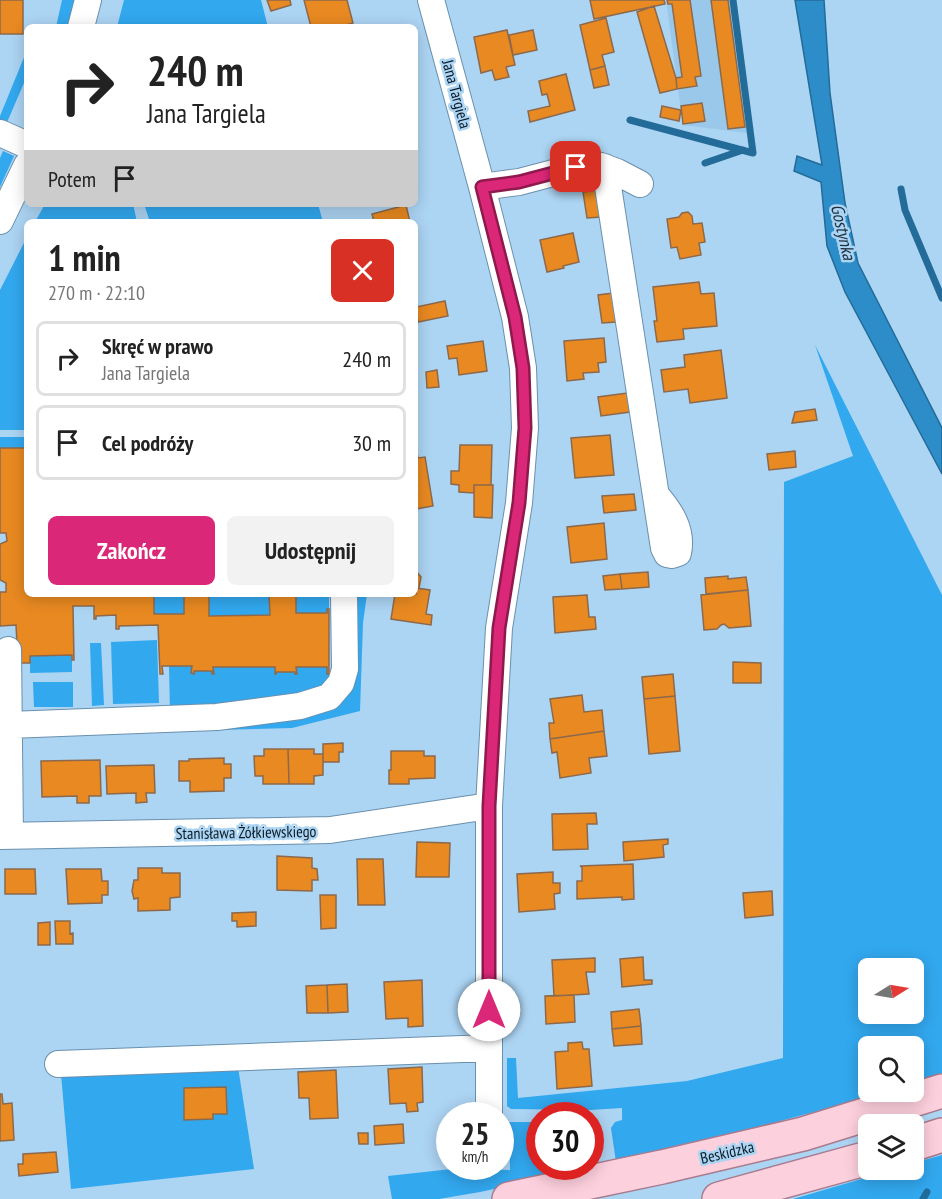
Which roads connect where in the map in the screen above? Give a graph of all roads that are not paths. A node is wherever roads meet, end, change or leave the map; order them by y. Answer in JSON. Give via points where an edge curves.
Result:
{"nodes":[{"id":1,"x":88,"y":0,"type":"edge"},
{"id":2,"x":431,"y":0,"type":"edge"},
{"id":3,"x":82,"y":24,"type":"edge"},
{"id":4,"x":0,"y":133,"type":"edge"},
{"id":5,"x":24,"y":144,"type":"edge"},
{"id":6,"x":605,"y":167,"type":"junction"},
{"id":7,"x":24,"y":171,"type":"edge"},
{"id":8,"x":640,"y":184,"type":"dead end"},
{"id":9,"x":482,"y":187,"type":"junction"},
{"id":10,"x":0,"y":221,"type":"edge"},
{"id":11,"x":656,"y":495,"type":"dead end"},
{"id":12,"x":344,"y":597,"type":"edge"},
{"id":13,"x":8,"y":650,"type":"dead end"},
{"id":14,"x":9,"y":725,"type":"junction"},
{"id":15,"x":489,"y":806,"type":"junction"},
{"id":16,"x":5,"y":836,"type":"edge"},
{"id":17,"x":489,"y":1048,"type":"junction"},
{"id":18,"x":58,"y":1064,"type":"dead end"},
{"id":19,"x":942,"y":1091,"type":"edge"},
{"id":20,"x":489,"y":1102,"type":"edge"},
{"id":21,"x":942,"y":1135,"type":"edge"},
{"id":22,"x":924,"y":1141,"type":"edge"},
{"id":23,"x":858,"y":1161,"type":"edge"},
{"id":24,"x":509,"y":1199,"type":"edge"},
{"id":25,"x":719,"y":1199,"type":"edge"}],
"edges":[{"from":1,"to":3,"type":"street"},
{"from":2,"to":9,"type":"street","name":"Jana Targiela"},
{"from":4,"to":5,"type":"street"},
{"from":6,"to":8,"type":"street"},
{"from":6,"to":9,"type":"street","via":[[576,167]]},
{"from":6,"to":11,"type":"street"},
{"from":7,"to":10,"type":"street"},
{"from":9,"to":15,"type":"street","name":"Jana Targiela","via":[[515,317],[523,368],[525,428],[519,503],[499,628]]},
{"from":12,"to":14,"type":"street","via":[[345,669],[341,684],[329,697],[300,706],[217,717]]},
{"from":13,"to":14,"type":"street"},
{"from":14,"to":16,"type":"street"},
{"from":15,"to":16,"type":"street","name":"Stanisława Żółkiewskiego","via":[[330,830]]},
{"from":15,"to":17,"type":"street","name":"Jana Targiela"},
{"from":17,"to":18,"type":"street"},
{"from":17,"to":20,"type":"street","name":"Jana Targiela"},
{"from":19,"to":24,"type":"main road","name":"Beskidzka","via":[[803,1134]]},
{"from":21,"to":22,"type":"main road"},
{"from":23,"to":25,"type":"main road"}]}
